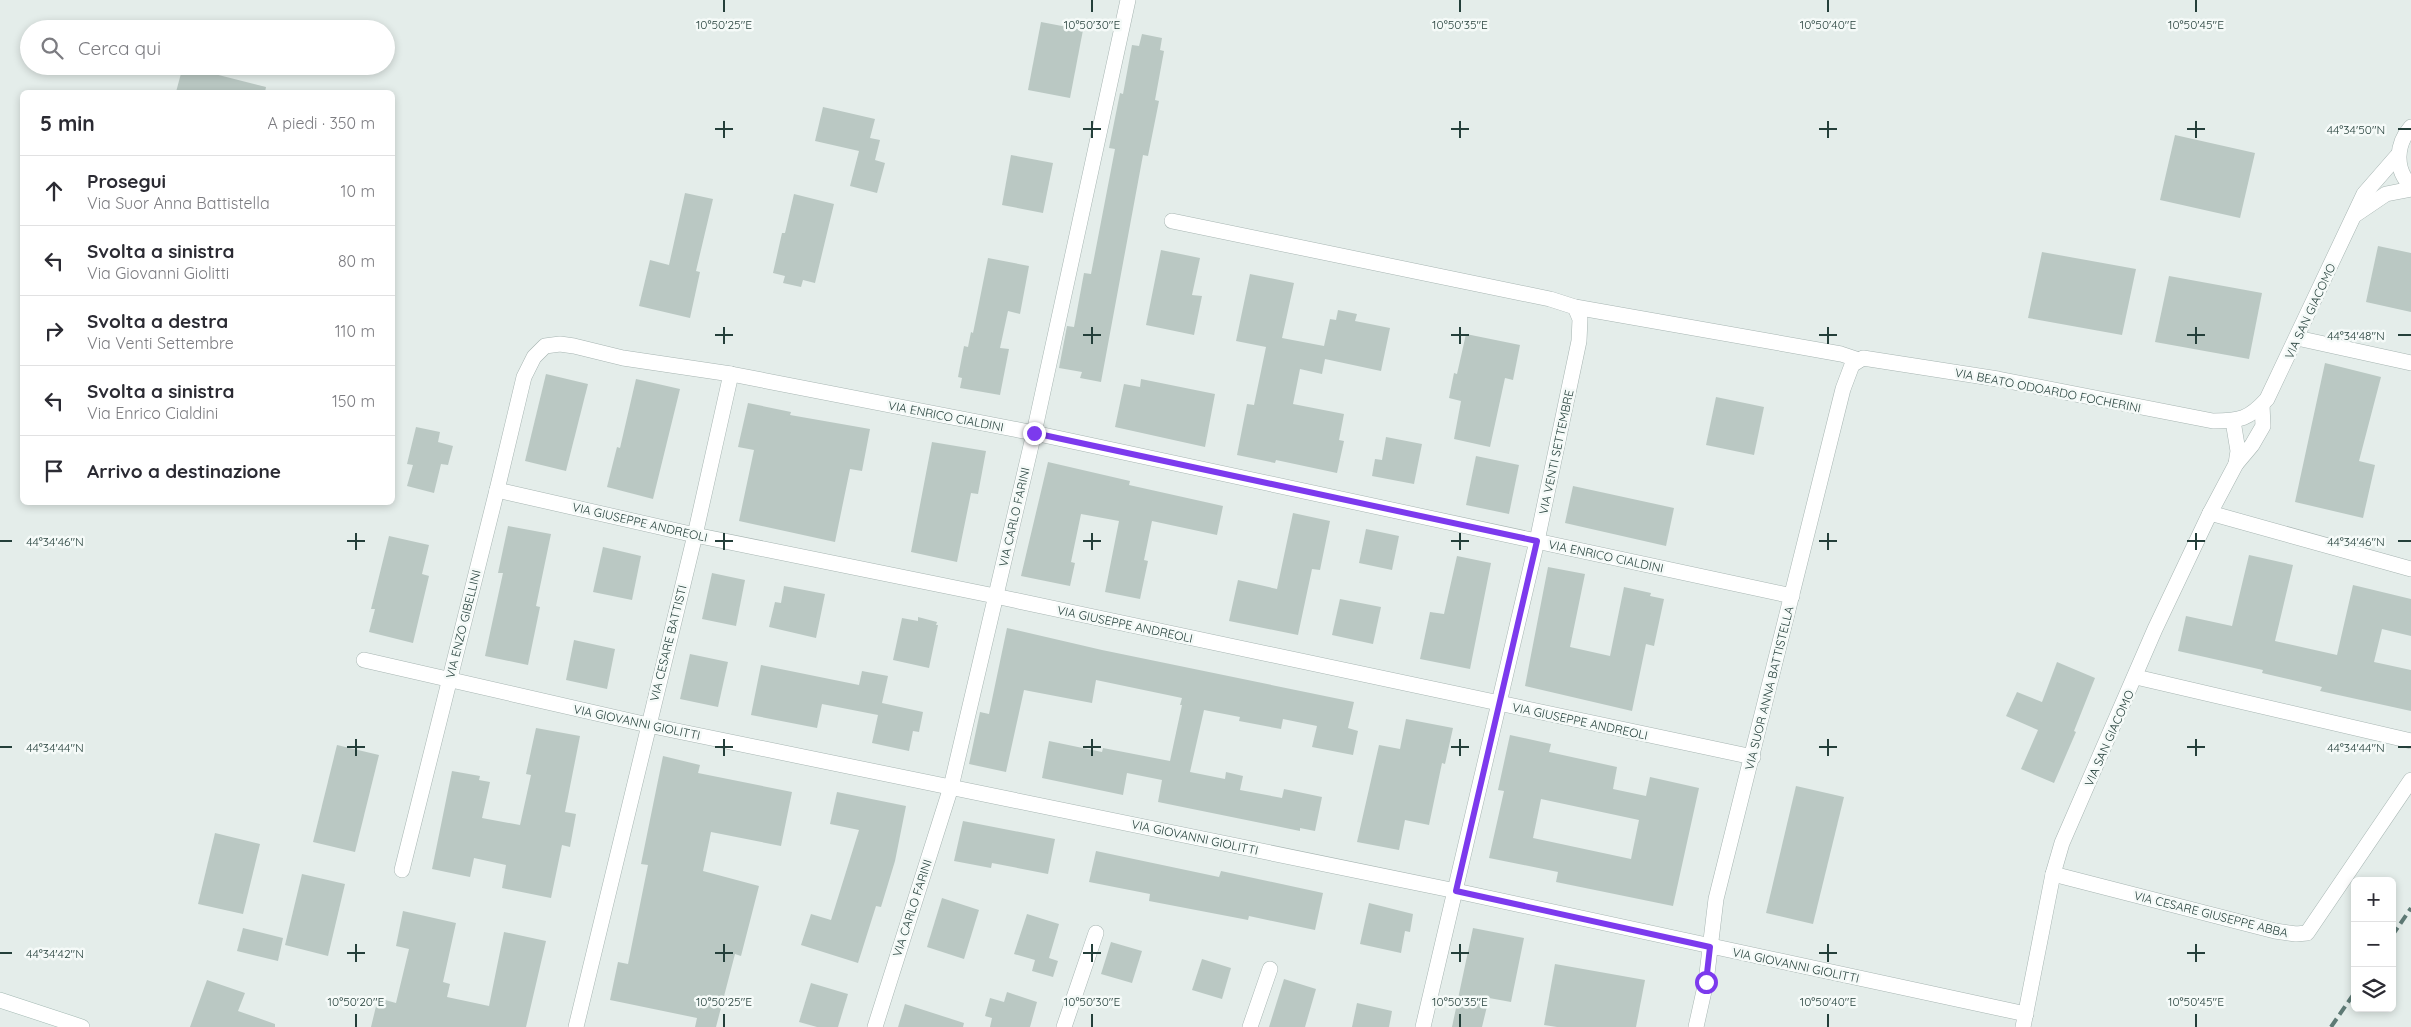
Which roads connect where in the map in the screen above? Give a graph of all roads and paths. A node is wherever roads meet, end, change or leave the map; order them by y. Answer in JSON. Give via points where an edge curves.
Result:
{"nodes":[{"id":1,"x":1128,"y":0,"type":"edge"},
{"id":2,"x":2411,"y":127,"type":"edge"},
{"id":3,"x":2398,"y":155,"type":"junction"},
{"id":4,"x":2411,"y":187,"type":"edge"},
{"id":5,"x":2355,"y":214,"type":"junction"},
{"id":6,"x":1172,"y":221,"type":"dead end"},
{"id":7,"x":1575,"y":307,"type":"junction"},
{"id":8,"x":2297,"y":338,"type":"junction"},
{"id":9,"x":1861,"y":359,"type":"junction"},
{"id":10,"x":2411,"y":363,"type":"edge"},
{"id":11,"x":731,"y":374,"type":"junction"},
{"id":12,"x":524,"y":377,"type":"joint"},
{"id":13,"x":2262,"y":405,"type":"junction"},
{"id":14,"x":2233,"y":421,"type":"junction"},
{"id":15,"x":1034,"y":433,"type":"junction"},
{"id":16,"x":2236,"y":464,"type":"junction"},
{"id":17,"x":497,"y":490,"type":"junction"},
{"id":18,"x":2210,"y":513,"type":"junction"},
{"id":19,"x":695,"y":535,"type":"junction"},
{"id":20,"x":1537,"y":541,"type":"junction"},
{"id":21,"x":2411,"y":569,"type":"edge"},
{"id":22,"x":995,"y":596,"type":"junction"},
{"id":23,"x":1792,"y":596,"type":"junction"},
{"id":24,"x":364,"y":660,"type":"dead end"},
{"id":25,"x":2136,"y":677,"type":"junction"},
{"id":26,"x":448,"y":681,"type":"junction"},
{"id":27,"x":1499,"y":704,"type":"junction"},
{"id":28,"x":648,"y":725,"type":"junction"},
{"id":29,"x":2411,"y":741,"type":"edge"},
{"id":30,"x":1753,"y":757,"type":"junction"},
{"id":31,"x":2411,"y":780,"type":"edge"},
{"id":32,"x":951,"y":787,"type":"junction"},
{"id":33,"x":402,"y":870,"type":"dead end"},
{"id":34,"x":2053,"y":874,"type":"junction"},
{"id":35,"x":1456,"y":891,"type":"junction"},
{"id":36,"x":1096,"y":933,"type":"dead end"},
{"id":37,"x":1710,"y":947,"type":"junction"},
{"id":38,"x":1270,"y":968,"type":"dead end"},
{"id":39,"x":0,"y":1000,"type":"edge"},
{"id":40,"x":2025,"y":1020,"type":"edge"},
{"id":41,"x":82,"y":1027,"type":"edge"},
{"id":42,"x":576,"y":1027,"type":"edge"},
{"id":43,"x":875,"y":1027,"type":"edge"},
{"id":44,"x":1064,"y":1027,"type":"edge"},
{"id":45,"x":1250,"y":1027,"type":"edge"},
{"id":46,"x":1423,"y":1027,"type":"edge"},
{"id":47,"x":1696,"y":1027,"type":"edge"}],
"edges":[{"from":1,"to":15,"type":"street","name":"VIA CARLO FARINI"},
{"from":2,"to":3,"type":"street","name":"VIA SAN GIACOMO","via":[[2400,144]]},
{"from":3,"to":4,"type":"street","via":[[2402,173]]},
{"from":3,"to":5,"type":"street","name":"VIA SAN GIACOMO","via":[[2364,194]]},
{"from":4,"to":5,"type":"street","via":[[2386,194]]},
{"from":5,"to":8,"type":"street","name":"VIA SAN GIACOMO"},
{"from":6,"to":7,"type":"street","via":[[1550,299]]},
{"from":7,"to":9,"type":"street","name":"VIA BEATO ODOARDO FOCHERINI"},
{"from":7,"to":20,"type":"street","name":"VIA VENTI SETTEMBRE","via":[[1580,319],[1579,341]]},
{"from":8,"to":10,"type":"street"},
{"from":8,"to":13,"type":"street","name":"VIA SAN GIACOMO","via":[[2268,399]]},
{"from":9,"to":14,"type":"street","name":"VIA BEATO ODOARDO FOCHERINI","via":[[1998,379],[2213,421]]},
{"from":9,"to":23,"type":"street","name":"VIA SUOR ANNA BATTISTELLA","via":[[1848,372]]},
{"from":11,"to":12,"type":"street","name":"VIA ENRICO CIALDINI","via":[[623,358],[560,344],[545,346],[534,357]]},
{"from":11,"to":15,"type":"street","name":"VIA ENRICO CIALDINI"},
{"from":11,"to":19,"type":"street","name":"VIA CESARE BATTISTI"},
{"from":12,"to":17,"type":"street","name":"VIA ENZO GIBELLINI"},
{"from":13,"to":14,"type":"street","name":"VIA SAN GIACOMO","via":[[2241,420]]},
{"from":13,"to":16,"type":"street","name":"VIA SAN GIACOMO","via":[[2263,426]]},
{"from":14,"to":16,"type":"street","name":"VIA SAN GIACOMO","via":[[2238,451]]},
{"from":15,"to":20,"type":"street","name":"VIA ENRICO CIALDINI"},
{"from":15,"to":22,"type":"street","name":"VIA CARLO FARINI"},
{"from":16,"to":18,"type":"street","name":"VIA SAN GIACOMO"},
{"from":17,"to":19,"type":"street","name":"VIA GIUSEPPE ANDREOLI"},
{"from":17,"to":26,"type":"street","name":"VIA ENZO GIBELLINI"},
{"from":18,"to":21,"type":"street"},
{"from":18,"to":25,"type":"street","name":"VIA SAN GIACOMO"},
{"from":19,"to":22,"type":"street","name":"VIA GIUSEPPE ANDREOLI"},
{"from":19,"to":28,"type":"street","name":"VIA CESARE BATTISTI"},
{"from":20,"to":23,"type":"street","name":"VIA ENRICO CIALDINI"},
{"from":20,"to":27,"type":"street","name":"VIA VENTI SETTEMBRE"},
{"from":22,"to":27,"type":"street","name":"VIA GIUSEPPE ANDREOLI"},
{"from":22,"to":32,"type":"street","name":"VIA CARLO FARINI"},
{"from":23,"to":30,"type":"street","name":"VIA SUOR ANNA BATTISTELLA"},
{"from":24,"to":26,"type":"street","name":"VIA GIOVANNI GIOLITTI"},
{"from":25,"to":29,"type":"street"},
{"from":25,"to":34,"type":"street","name":"VIA SAN GIACOMO","via":[[2062,843]]},
{"from":26,"to":28,"type":"street","name":"VIA GIOVANNI GIOLITTI"},
{"from":26,"to":33,"type":"street","name":"VIA ENZO GIBELLINI"},
{"from":27,"to":30,"type":"street","name":"VIA GIUSEPPE ANDREOLI"},
{"from":27,"to":35,"type":"street","name":"VIA VENTI SETTEMBRE"},
{"from":28,"to":32,"type":"street","name":"VIA GIOVANNI GIOLITTI"},
{"from":28,"to":42,"type":"street","name":"VIA CESARE BATTISTI"},
{"from":30,"to":37,"type":"street","name":"VIA SUOR ANNA BATTISTELLA","via":[[1716,899]]},
{"from":31,"to":34,"type":"street","name":"VIA CESARE GIUSEPPE ABBA","via":[[2307,933],[2275,931]]},
{"from":32,"to":35,"type":"street","name":"VIA GIOVANNI GIOLITTI"},
{"from":32,"to":43,"type":"street","name":"VIA CARLO FARINI"},
{"from":34,"to":40,"type":"street","name":"VIA SAN GIACOMO"},
{"from":35,"to":37,"type":"street","name":"VIA GIOVANNI GIOLITTI"},
{"from":35,"to":46,"type":"street","name":"VIA VENTI SETTEMBRE"},
{"from":36,"to":44,"type":"street"},
{"from":37,"to":40,"type":"street","name":"VIA GIOVANNI GIOLITTI"},
{"from":37,"to":47,"type":"street","name":"VIA SUOR ANNA BATTISTELLA"},
{"from":38,"to":45,"type":"street"},
{"from":39,"to":41,"type":"street"}]}
